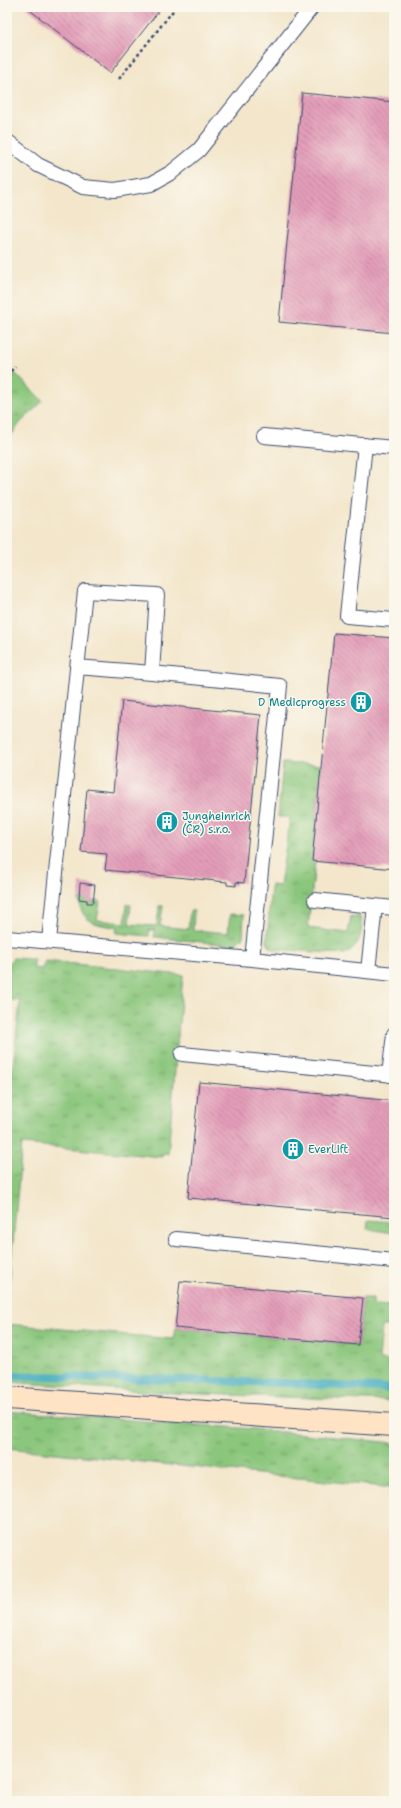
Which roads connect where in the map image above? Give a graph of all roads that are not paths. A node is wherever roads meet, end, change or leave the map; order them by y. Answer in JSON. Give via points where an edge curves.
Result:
{"nodes":[{"id":1,"x":312,"y":7,"type":"edge"},
{"id":2,"x":7,"y":141,"type":"edge"},
{"id":3,"x":264,"y":436,"type":"dead end"},
{"id":4,"x":365,"y":445,"type":"junction"},
{"id":5,"x":394,"y":448,"type":"edge"},
{"id":6,"x":394,"y":620,"type":"edge"},
{"id":7,"x":77,"y":667,"type":"junction"},
{"id":8,"x":152,"y":673,"type":"junction"},
{"id":9,"x":315,"y":900,"type":"dead end"},
{"id":10,"x":375,"y":906,"type":"junction"},
{"id":11,"x":394,"y":908,"type":"edge"},
{"id":12,"x":7,"y":938,"type":"edge"},
{"id":13,"x":49,"y":941,"type":"junction"},
{"id":14,"x":252,"y":959,"type":"junction"},
{"id":15,"x":368,"y":972,"type":"junction"},
{"id":16,"x":394,"y":974,"type":"edge"},
{"id":17,"x":394,"y":1034,"type":"edge"},
{"id":18,"x":182,"y":1054,"type":"dead end"},
{"id":19,"x":391,"y":1075,"type":"edge"},
{"id":20,"x":176,"y":1239,"type":"dead end"},
{"id":21,"x":394,"y":1261,"type":"edge"},
{"id":22,"x":7,"y":1398,"type":"edge"},
{"id":23,"x":394,"y":1424,"type":"edge"}],
"edges":[{"from":1,"to":2,"type":"lane","via":[[199,150],[172,172],[151,184],[115,190],[83,187],[38,165]]},
{"from":3,"to":4,"type":"lane"},
{"from":4,"to":5,"type":"lane"},
{"from":4,"to":6,"type":"lane","via":[[347,616]]},
{"from":7,"to":8,"type":"lane"},
{"from":7,"to":8,"type":"lane","via":[[85,591],[157,595]]},
{"from":7,"to":13,"type":"lane"},
{"from":8,"to":14,"type":"lane","via":[[280,686]]},
{"from":9,"to":10,"type":"lane"},
{"from":10,"to":11,"type":"lane"},
{"from":10,"to":15,"type":"lane"},
{"from":12,"to":13,"type":"lane"},
{"from":13,"to":14,"type":"lane"},
{"from":14,"to":15,"type":"lane"},
{"from":15,"to":16,"type":"lane"},
{"from":17,"to":19,"type":"lane"},
{"from":18,"to":19,"type":"lane"},
{"from":20,"to":21,"type":"lane"},
{"from":22,"to":23,"type":"main road"}]}
